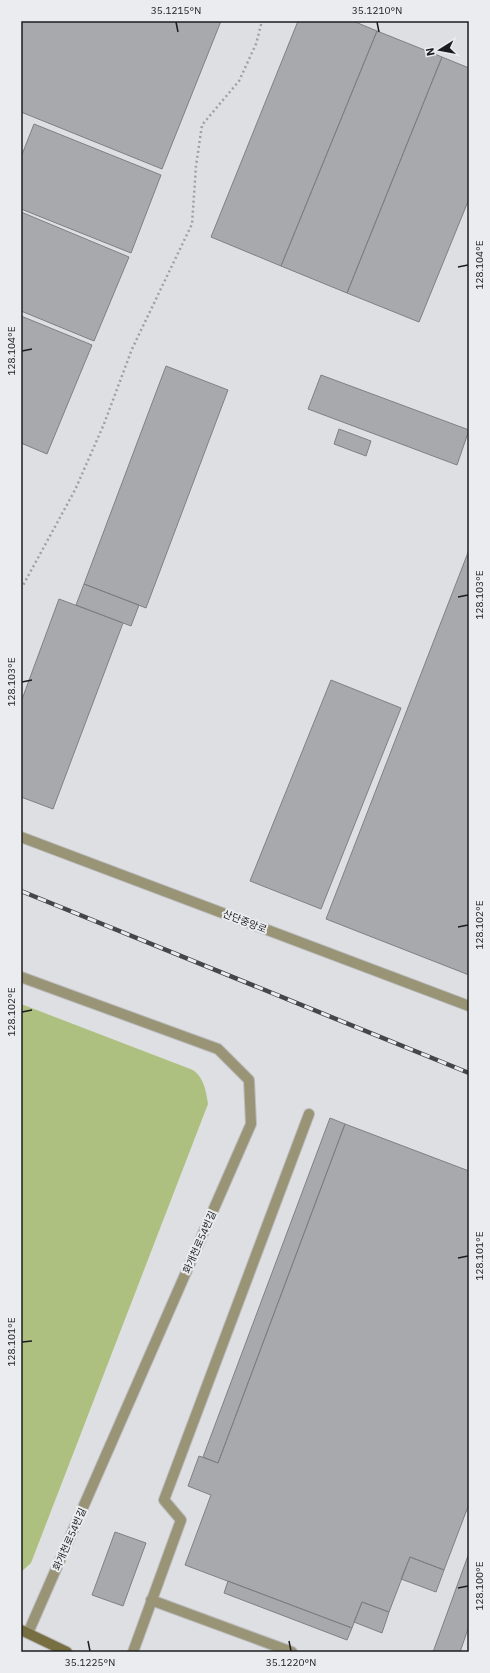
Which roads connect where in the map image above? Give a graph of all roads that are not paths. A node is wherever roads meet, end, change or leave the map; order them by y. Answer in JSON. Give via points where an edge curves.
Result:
{"nodes":[{"id":1,"x":21,"y":837,"type":"edge"},
{"id":2,"x":21,"y":977,"type":"edge"},
{"id":3,"x":469,"y":1006,"type":"edge"},
{"id":4,"x":309,"y":1114,"type":"dead end"},
{"id":5,"x":152,"y":1600,"type":"junction"},
{"id":6,"x":24,"y":1632,"type":"edge"},
{"id":7,"x":66,"y":1652,"type":"edge"},
{"id":8,"x":133,"y":1652,"type":"edge"},
{"id":9,"x":292,"y":1652,"type":"edge"}],
"edges":[{"from":1,"to":3,"type":"street","name":"산단중앙로"},
{"from":2,"to":6,"type":"street","name":"화개천로54번길","via":[[218,1049],[249,1080],[251,1124]]},
{"from":4,"to":5,"type":"street","via":[[164,1500],[180,1520]]},
{"from":5,"to":8,"type":"street"},
{"from":5,"to":9,"type":"street"},
{"from":6,"to":7,"type":"main road"}]}
